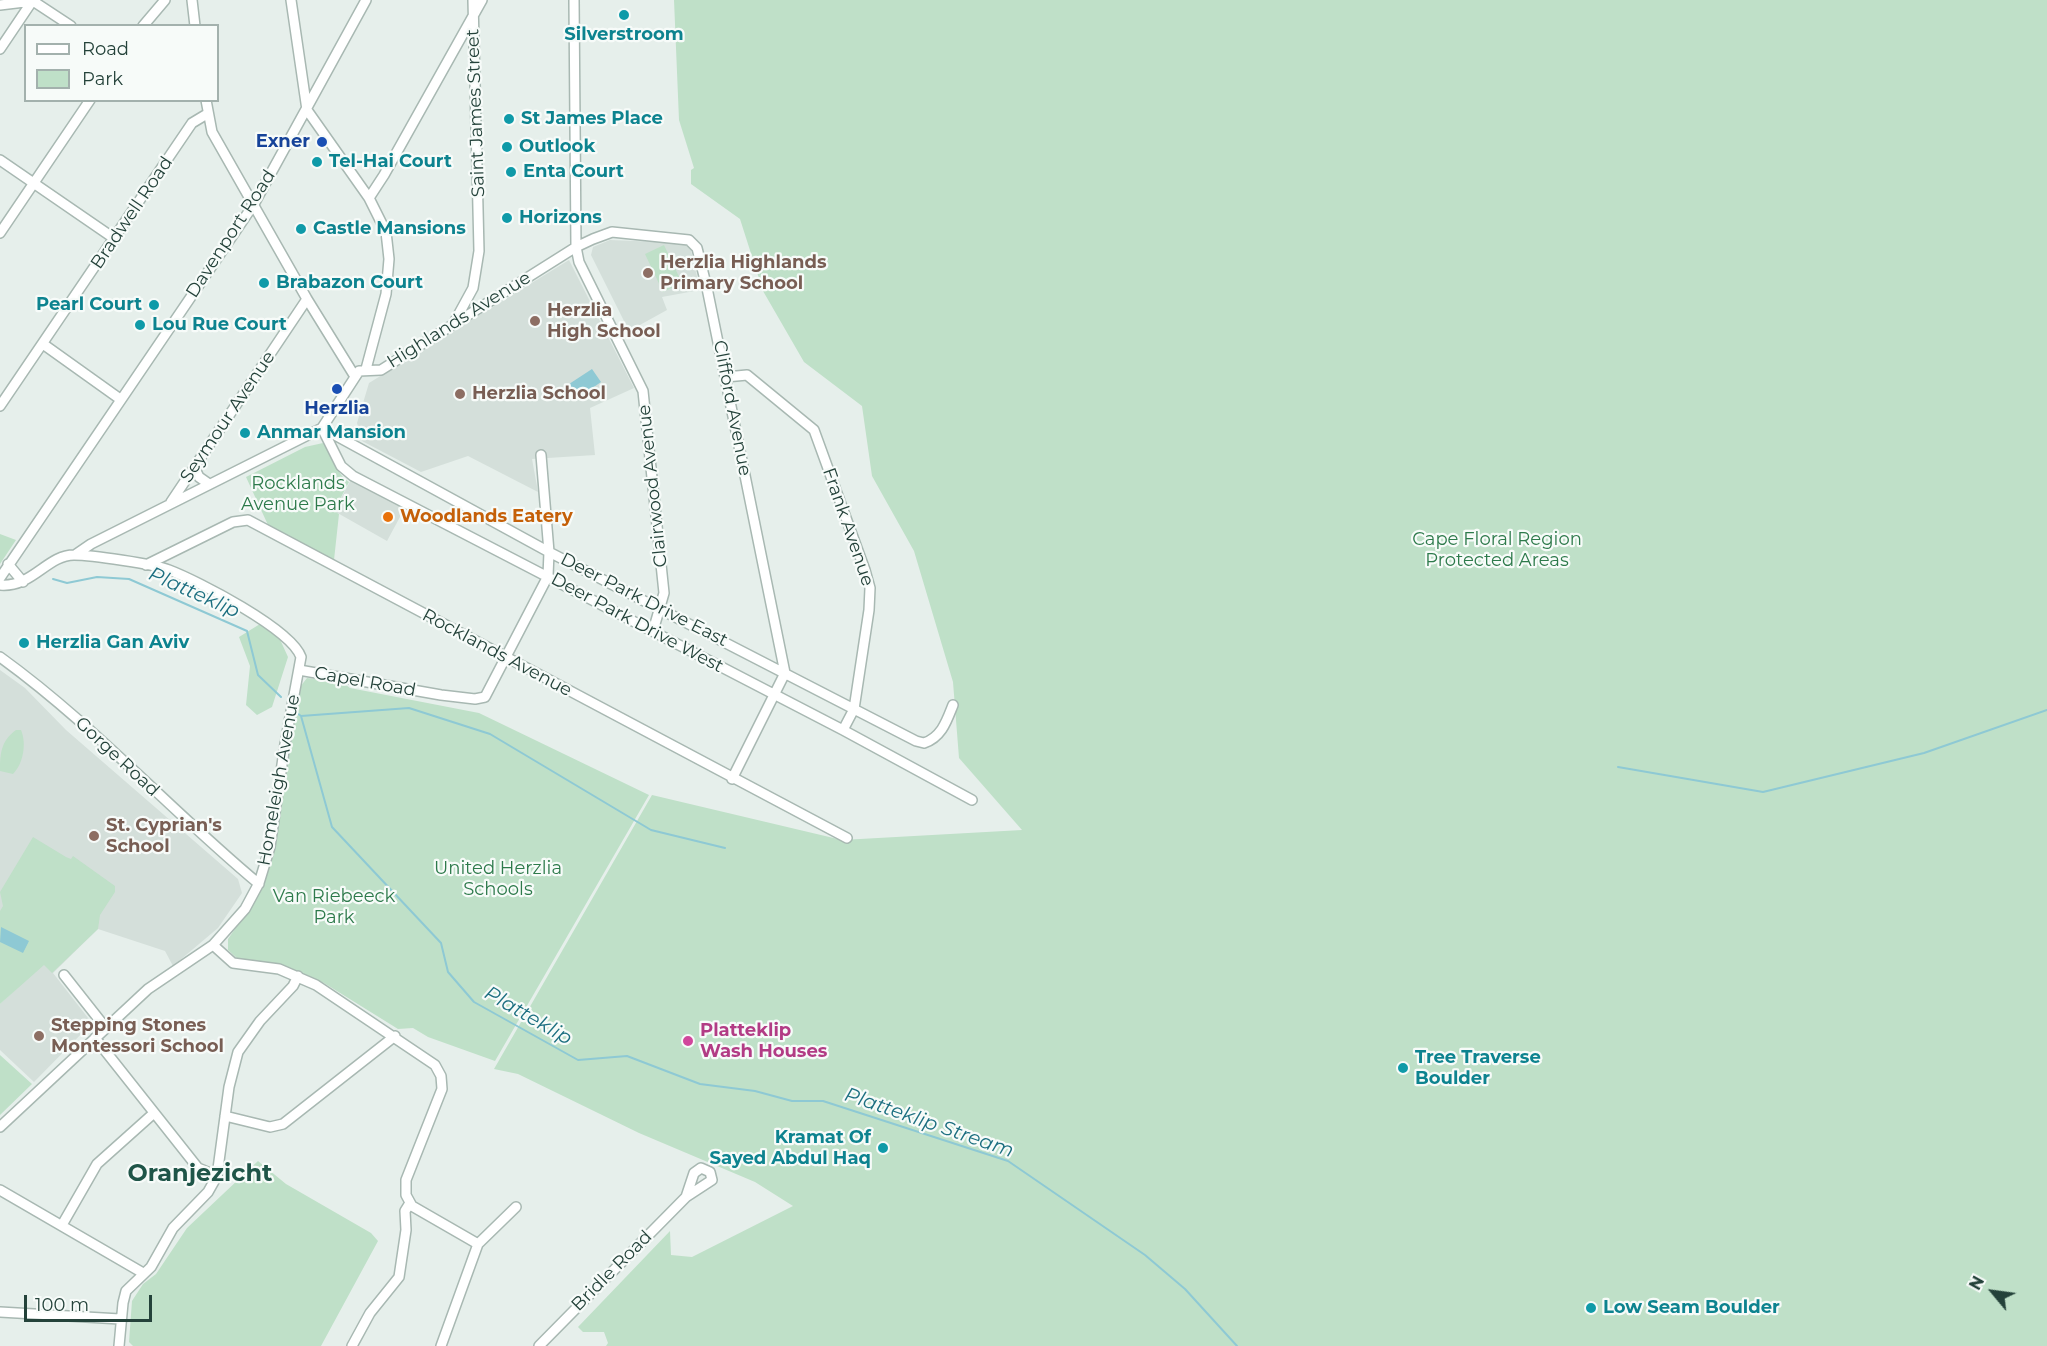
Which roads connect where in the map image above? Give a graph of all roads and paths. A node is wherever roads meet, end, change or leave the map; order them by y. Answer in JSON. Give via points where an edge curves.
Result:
{"nodes":[{"id":1,"x":33,"y":0,"type":"edge"},
{"id":2,"x":165,"y":0,"type":"edge"},
{"id":3,"x":192,"y":0,"type":"edge"},
{"id":4,"x":291,"y":0,"type":"edge"},
{"id":5,"x":366,"y":0,"type":"edge"},
{"id":6,"x":473,"y":0,"type":"edge"},
{"id":7,"x":482,"y":0,"type":"edge"},
{"id":8,"x":574,"y":0,"type":"edge"},
{"id":9,"x":0,"y":4,"type":"edge"},
{"id":10,"x":473,"y":17,"type":"junction"},
{"id":11,"x":68,"y":24,"type":"edge"},
{"id":12,"x":145,"y":24,"type":"edge"},
{"id":13,"x":195,"y":24,"type":"edge"},
{"id":14,"x":0,"y":49,"type":"edge"},
{"id":15,"x":89,"y":102,"type":"edge"},
{"id":16,"x":206,"y":102,"type":"edge"},
{"id":17,"x":307,"y":110,"type":"junction"},
{"id":18,"x":207,"y":114,"type":"junction"},
{"id":19,"x":0,"y":160,"type":"edge"},
{"id":20,"x":34,"y":183,"type":"junction"},
{"id":21,"x":369,"y":198,"type":"junction"},
{"id":22,"x":254,"y":204,"type":"junction"},
{"id":23,"x":0,"y":233,"type":"edge"},
{"id":24,"x":115,"y":238,"type":"junction"},
{"id":25,"x":576,"y":247,"type":"junction"},
{"id":26,"x":307,"y":299,"type":"junction"},
{"id":27,"x":450,"y":327,"type":"junction"},
{"id":28,"x":43,"y":344,"type":"junction"},
{"id":29,"x":366,"y":369,"type":"junction"},
{"id":30,"x":354,"y":375,"type":"junction"},
{"id":31,"x":726,"y":377,"type":"junction"},
{"id":32,"x":120,"y":399,"type":"junction"},
{"id":33,"x":0,"y":406,"type":"edge"},
{"id":34,"x":322,"y":428,"type":"junction"},
{"id":35,"x":354,"y":446,"type":"junction"},
{"id":36,"x":541,"y":455,"type":"dead end"},
{"id":37,"x":341,"y":466,"type":"junction"},
{"id":38,"x":194,"y":467,"type":"junction"},
{"id":39,"x":209,"y":484,"type":"junction"},
{"id":40,"x":170,"y":504,"type":"junction"},
{"id":41,"x":549,"y":552,"type":"junction"},
{"id":42,"x":75,"y":555,"type":"junction"},
{"id":43,"x":8,"y":564,"type":"junction"},
{"id":44,"x":146,"y":565,"type":"junction"},
{"id":45,"x":548,"y":576,"type":"junction"},
{"id":46,"x":0,"y":578,"type":"edge"},
{"id":47,"x":23,"y":582,"type":"junction"},
{"id":48,"x":0,"y":585,"type":"edge"},
{"id":49,"x":660,"y":608,"type":"junction"},
{"id":50,"x":653,"y":631,"type":"junction"},
{"id":51,"x":0,"y":657,"type":"edge"},
{"id":52,"x":506,"y":657,"type":"junction"},
{"id":53,"x":299,"y":670,"type":"junction"},
{"id":54,"x":785,"y":673,"type":"junction"},
{"id":55,"x":775,"y":694,"type":"junction"},
{"id":56,"x":953,"y":705,"type":"dead end"},
{"id":57,"x":854,"y":709,"type":"junction"},
{"id":58,"x":843,"y":730,"type":"junction"},
{"id":59,"x":732,"y":779,"type":"junction"},
{"id":60,"x":972,"y":800,"type":"dead end"},
{"id":61,"x":847,"y":838,"type":"dead end"},
{"id":62,"x":259,"y":885,"type":"junction"},
{"id":63,"x":213,"y":945,"type":"junction"},
{"id":64,"x":64,"y":975,"type":"dead end"},
{"id":65,"x":298,"y":976,"type":"junction"},
{"id":66,"x":105,"y":1027,"type":"junction"},
{"id":67,"x":395,"y":1036,"type":"junction"},
{"id":68,"x":95,"y":1038,"type":"junction"},
{"id":69,"x":154,"y":1113,"type":"junction"},
{"id":70,"x":225,"y":1116,"type":"junction"},
{"id":71,"x":0,"y":1127,"type":"edge"},
{"id":72,"x":217,"y":1176,"type":"junction"},
{"id":73,"x":0,"y":1190,"type":"edge"},
{"id":74,"x":686,"y":1197,"type":"dead end"},
{"id":75,"x":410,"y":1203,"type":"junction"},
{"id":76,"x":516,"y":1207,"type":"dead end"},
{"id":77,"x":62,"y":1225,"type":"junction"},
{"id":78,"x":478,"y":1244,"type":"junction"},
{"id":79,"x":143,"y":1273,"type":"junction"},
{"id":80,"x":0,"y":1312,"type":"edge"},
{"id":81,"x":120,"y":1319,"type":"junction"},
{"id":82,"x":119,"y":1346,"type":"edge"},
{"id":83,"x":352,"y":1346,"type":"edge"},
{"id":84,"x":441,"y":1346,"type":"edge"},
{"id":85,"x":539,"y":1346,"type":"edge"}],
"edges":[{"from":1,"to":9,"type":"street"},
{"from":1,"to":11,"type":"street"},
{"from":1,"to":14,"type":"street"},
{"from":2,"to":12,"type":"street"},
{"from":3,"to":13,"type":"street"},
{"from":4,"to":17,"type":"street"},
{"from":5,"to":17,"type":"street","name":"Davenport Road"},
{"from":6,"to":10,"type":"street","name":"Saint James Street"},
{"from":7,"to":10,"type":"street"},
{"from":8,"to":25,"type":"street","name":"Clairwood Avenue"},
{"from":10,"to":21,"type":"street"},
{"from":10,"to":27,"type":"street","name":"Saint James Street","via":[[478,270],[466,304]]},
{"from":15,"to":20,"type":"street"},
{"from":16,"to":18,"type":"street"},
{"from":17,"to":21,"type":"street"},
{"from":17,"to":22,"type":"street","name":"Davenport Road"},
{"from":18,"to":22,"type":"street","via":[[212,132]]},
{"from":18,"to":24,"type":"street","name":"Bradwell Road","via":[[192,123]]},
{"from":19,"to":20,"type":"street"},
{"from":20,"to":23,"type":"street"},
{"from":20,"to":24,"type":"street"},
{"from":21,"to":29,"type":"street","via":[[386,232],[389,259],[386,294]]},
{"from":22,"to":26,"type":"street"},
{"from":22,"to":32,"type":"street","name":"Davenport Road"},
{"from":24,"to":28,"type":"street","name":"Bradwell Road"},
{"from":25,"to":27,"type":"street","name":"Highlands Avenue"},
{"from":25,"to":31,"type":"street","name":"Clifford Avenue","via":[[612,232],[680,237],[694,243]]},
{"from":25,"to":49,"type":"street","name":"Clairwood Avenue","via":[[579,262],[643,391],[664,593]]},
{"from":26,"to":30,"type":"street"},
{"from":26,"to":38,"type":"street","name":"Seymour Avenue"},
{"from":27,"to":29,"type":"street","name":"Highlands Avenue","via":[[381,370]]},
{"from":28,"to":32,"type":"street"},
{"from":28,"to":33,"type":"street","name":"Bradwell Road"},
{"from":29,"to":30,"type":"street","name":"Highlands Avenue"},
{"from":30,"to":34,"type":"street"},
{"from":31,"to":54,"type":"street","name":"Clifford Avenue"},
{"from":31,"to":57,"type":"street","name":"Frank Avenue","via":[[740,374],[752,378],[806,423],[817,439],[870,588]]},
{"from":32,"to":43,"type":"street","name":"Davenport Road"},
{"from":34,"to":35,"type":"street","name":"Deer Park Drive East"},
{"from":34,"to":37,"type":"street","name":"Deer Park Drive West"},
{"from":34,"to":39,"type":"street"},
{"from":35,"to":37,"type":"street","via":[[343,453]]},
{"from":35,"to":41,"type":"street","name":"Deer Park Drive East"},
{"from":36,"to":41,"type":"street"},
{"from":37,"to":45,"type":"street","name":"Deer Park Drive West","via":[[353,476]]},
{"from":38,"to":39,"type":"street"},
{"from":38,"to":40,"type":"street","name":"Seymour Avenue"},
{"from":39,"to":40,"type":"street"},
{"from":40,"to":42,"type":"street"},
{"from":41,"to":45,"type":"street"},
{"from":41,"to":49,"type":"street","name":"Deer Park Drive East"},
{"from":42,"to":44,"type":"street","name":"Capel Road"},
{"from":42,"to":47,"type":"street","via":[[54,562]]},
{"from":43,"to":46,"type":"street","name":"Davenport Road"},
{"from":43,"to":47,"type":"street"},
{"from":44,"to":52,"type":"street","name":"Rocklands Avenue","via":[[233,522],[248,520]]},
{"from":44,"to":53,"type":"street","name":"Capel Road","via":[[168,570],[265,621],[298,650]]},
{"from":45,"to":50,"type":"street","name":"Deer Park Drive West"},
{"from":45,"to":52,"type":"street"},
{"from":47,"to":48,"type":"street"},
{"from":49,"to":50,"type":"street","name":"Clairwood Avenue"},
{"from":49,"to":54,"type":"street","name":"Deer Park Drive East"},
{"from":50,"to":55,"type":"street","name":"Deer Park Drive West"},
{"from":51,"to":62,"type":"street","name":"Gorge Road","via":[[47,692]]},
{"from":52,"to":53,"type":"street","name":"Capel Road","via":[[485,697],[475,699]]},
{"from":52,"to":59,"type":"street","name":"Rocklands Avenue"},
{"from":53,"to":62,"type":"street","name":"Homeleigh Avenue","via":[[270,847]]},
{"from":54,"to":55,"type":"street"},
{"from":54,"to":57,"type":"street","name":"Deer Park Drive East"},
{"from":55,"to":58,"type":"street","name":"Deer Park Drive West"},
{"from":55,"to":59,"type":"street"},
{"from":56,"to":57,"type":"street","name":"Deer Park Drive East","via":[[940,733],[921,744]]},
{"from":57,"to":58,"type":"street","name":"Frank Avenue"},
{"from":58,"to":60,"type":"street","name":"Deer Park Drive West"},
{"from":59,"to":61,"type":"street","name":"Rocklands Avenue"},
{"from":62,"to":63,"type":"street","name":"Homeleigh Avenue","via":[[245,909]]},
{"from":63,"to":65,"type":"street","via":[[233,963],[273,967]]},
{"from":63,"to":66,"type":"street","name":"Homeleigh Avenue","via":[[147,989]]},
{"from":64,"to":66,"type":"street"},
{"from":65,"to":67,"type":"street"},
{"from":65,"to":70,"type":"street","via":[[238,1052]]},
{"from":66,"to":68,"type":"street","name":"Homeleigh Avenue"},
{"from":67,"to":70,"type":"street","via":[[283,1124],[270,1127]]},
{"from":67,"to":75,"type":"street","via":[[435,1065],[442,1084],[406,1180]]},
{"from":68,"to":69,"type":"street"},
{"from":68,"to":71,"type":"street","name":"Homeleigh Avenue"},
{"from":69,"to":72,"type":"street","via":[[198,1168]]},
{"from":69,"to":77,"type":"street","via":[[98,1164]]},
{"from":70,"to":72,"type":"street"},
{"from":72,"to":79,"type":"street","via":[[208,1192],[173,1228],[151,1267]]},
{"from":73,"to":77,"type":"street"},
{"from":74,"to":85,"type":"street","name":"Bridle Road"},
{"from":75,"to":78,"type":"street"},
{"from":75,"to":83,"type":"street","via":[[405,1212],[399,1277],[370,1313]]},
{"from":76,"to":78,"type":"street"},
{"from":77,"to":79,"type":"street"},
{"from":78,"to":84,"type":"street"},
{"from":79,"to":81,"type":"street","via":[[126,1292]]},
{"from":80,"to":81,"type":"street"},
{"from":81,"to":82,"type":"street"}]}
